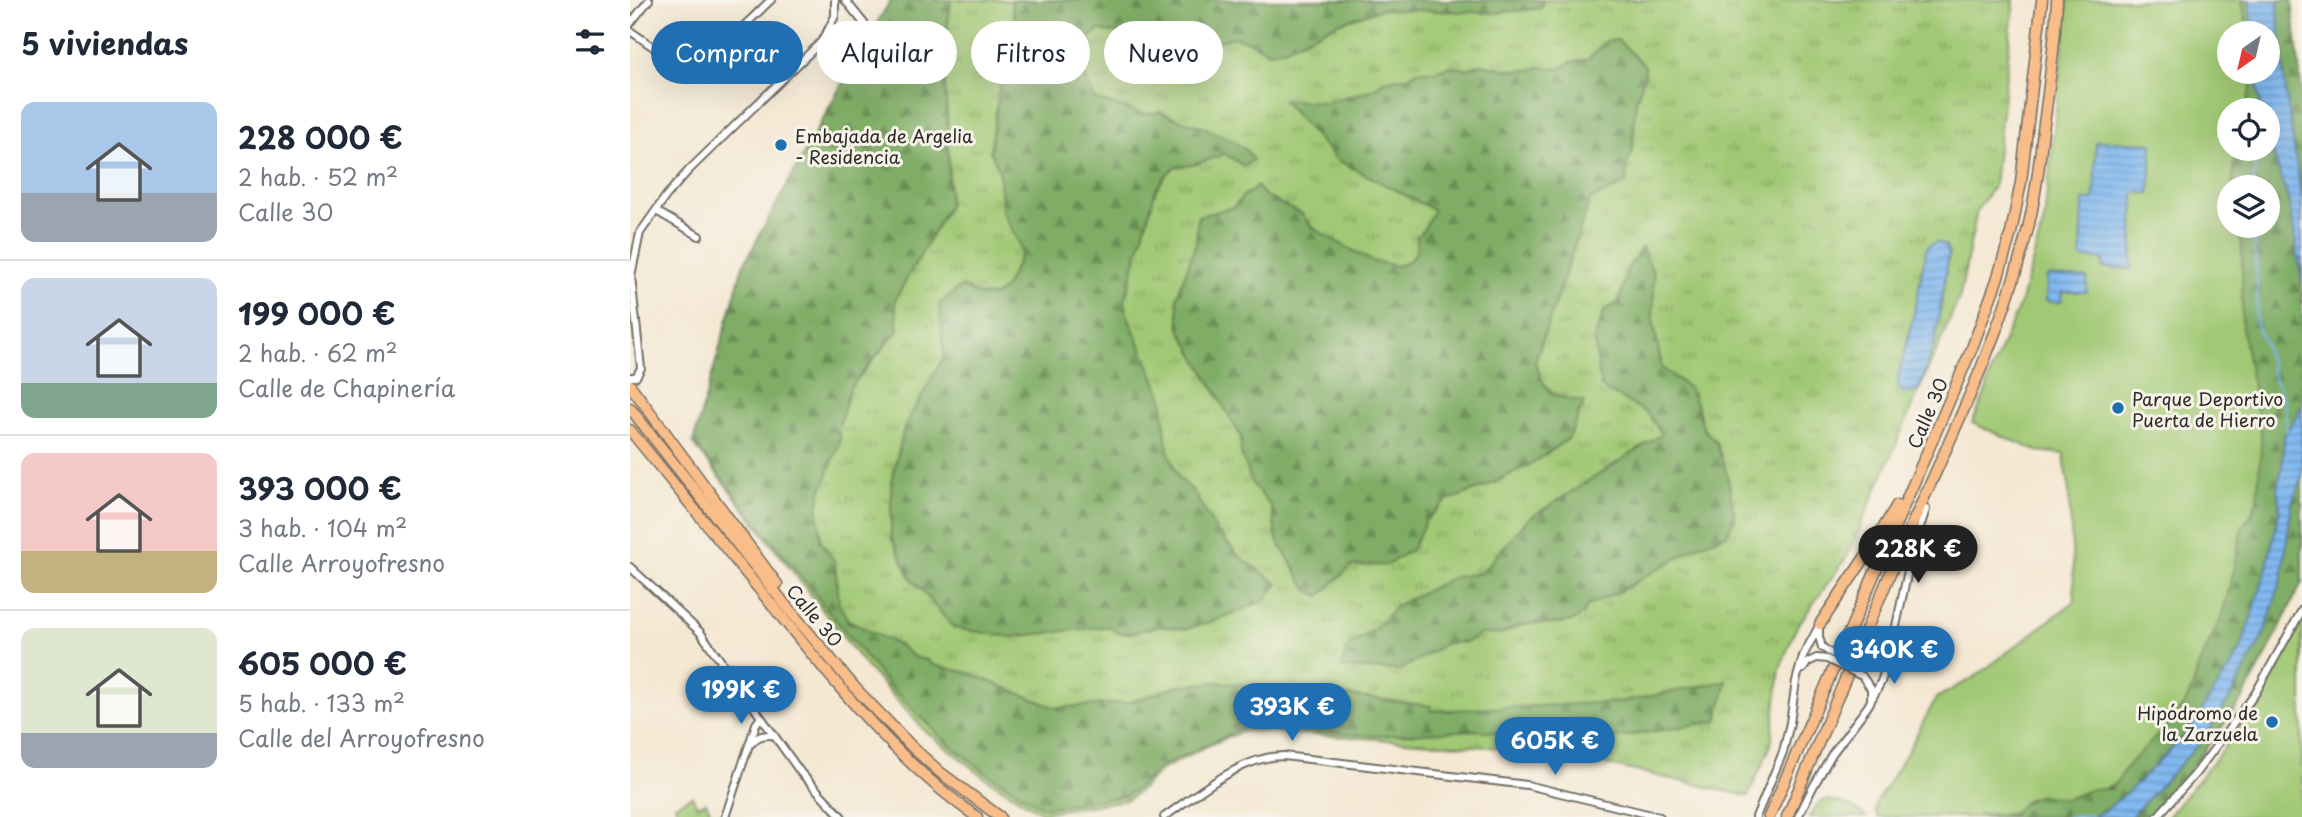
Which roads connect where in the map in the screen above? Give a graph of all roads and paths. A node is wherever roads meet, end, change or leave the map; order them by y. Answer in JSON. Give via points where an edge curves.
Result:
{"nodes":[{"id":1,"x":649,"y":0,"type":"edge"},
{"id":2,"x":771,"y":0,"type":"edge"},
{"id":3,"x":835,"y":0,"type":"edge"},
{"id":4,"x":845,"y":0,"type":"edge"},
{"id":5,"x":2042,"y":0,"type":"edge"},
{"id":6,"x":2057,"y":0,"type":"edge"},
{"id":7,"x":862,"y":21,"type":"edge"},
{"id":8,"x":630,"y":24,"type":"edge"},
{"id":9,"x":630,"y":31,"type":"edge"},
{"id":10,"x":656,"y":211,"type":"junction"},
{"id":11,"x":699,"y":236,"type":"dead end"},
{"id":12,"x":630,"y":377,"type":"edge"},
{"id":13,"x":630,"y":385,"type":"edge"},
{"id":14,"x":630,"y":408,"type":"edge"},
{"id":15,"x":630,"y":430,"type":"edge"},
{"id":16,"x":1935,"y":434,"type":"junction"},
{"id":17,"x":1931,"y":482,"type":"junction"},
{"id":18,"x":1926,"y":509,"type":"joint"},
{"id":19,"x":630,"y":567,"type":"edge"},
{"id":20,"x":2302,"y":610,"type":"edge"},
{"id":21,"x":1820,"y":624,"type":"junction"},
{"id":22,"x":822,"y":648,"type":"junction"},
{"id":23,"x":1890,"y":654,"type":"junction"},
{"id":24,"x":1796,"y":681,"type":"junction"},
{"id":25,"x":1868,"y":706,"type":"junction"},
{"id":26,"x":761,"y":717,"type":"junction"},
{"id":27,"x":774,"y":735,"type":"junction"},
{"id":28,"x":748,"y":747,"type":"junction"},
{"id":29,"x":725,"y":817,"type":"edge"},
{"id":30,"x":842,"y":817,"type":"edge"},
{"id":31,"x":977,"y":817,"type":"edge"},
{"id":32,"x":1000,"y":817,"type":"edge"},
{"id":33,"x":1164,"y":817,"type":"edge"},
{"id":34,"x":1660,"y":817,"type":"edge"},
{"id":35,"x":1756,"y":817,"type":"edge"},
{"id":36,"x":1769,"y":817,"type":"edge"},
{"id":37,"x":1787,"y":817,"type":"edge"},
{"id":38,"x":1798,"y":817,"type":"edge"},
{"id":39,"x":2157,"y":817,"type":"edge"}],
"edges":[{"from":1,"to":8,"type":"street"},
{"from":2,"to":9,"type":"street","via":[[717,50],[694,58],[664,54]]},
{"from":3,"to":10,"type":"street","via":[[835,16],[823,40],[689,170]]},
{"from":4,"to":7,"type":"street"},
{"from":5,"to":16,"type":"highway","name":"Calle 30","via":[[2011,233],[1989,303]]},
{"from":6,"to":17,"type":"highway","name":"Calle 30","via":[[2037,180],[2026,234],[1983,361]]},
{"from":10,"to":11,"type":"street"},
{"from":10,"to":12,"type":"street","via":[[640,233],[631,276],[641,368],[636,377]]},
{"from":13,"to":22,"type":"highway"},
{"from":14,"to":22,"type":"highway","name":"Calle 30"},
{"from":15,"to":31,"type":"highway","name":"Calle 30","via":[[882,737]]},
{"from":16,"to":21,"type":"highway","via":[[1919,456],[1893,515]]},
{"from":16,"to":36,"type":"highway","name":"Calle 30"},
{"from":17,"to":18,"type":"highway"},
{"from":17,"to":37,"type":"highway","name":"Calle 30"},
{"from":18,"to":23,"type":"street"},
{"from":19,"to":26,"type":"street","via":[[700,632]]},
{"from":20,"to":39,"type":"street","via":[[2255,694],[2196,774]]},
{"from":21,"to":23,"type":"street","bridge":true,"via":[[1822,647],[1829,652],[1866,666],[1878,665]]},
{"from":21,"to":24,"type":"street"},
{"from":22,"to":32,"type":"highway","name":"Calle 30","via":[[912,747]]},
{"from":23,"to":25,"type":"street"},
{"from":24,"to":25,"type":"street","bridge":true,"via":[[1806,664],[1827,659],[1862,676],[1871,689]]},
{"from":24,"to":35,"type":"street","via":[[1783,752]]},
{"from":25,"to":38,"type":"street","via":[[1836,749]]},
{"from":26,"to":27,"type":"street"},
{"from":26,"to":28,"type":"street"},
{"from":27,"to":28,"type":"street","via":[[756,738]]},
{"from":27,"to":30,"type":"street"},
{"from":28,"to":29,"type":"street"},
{"from":33,"to":34,"type":"street","via":[[1239,768],[1271,756],[1527,785]]}]}
